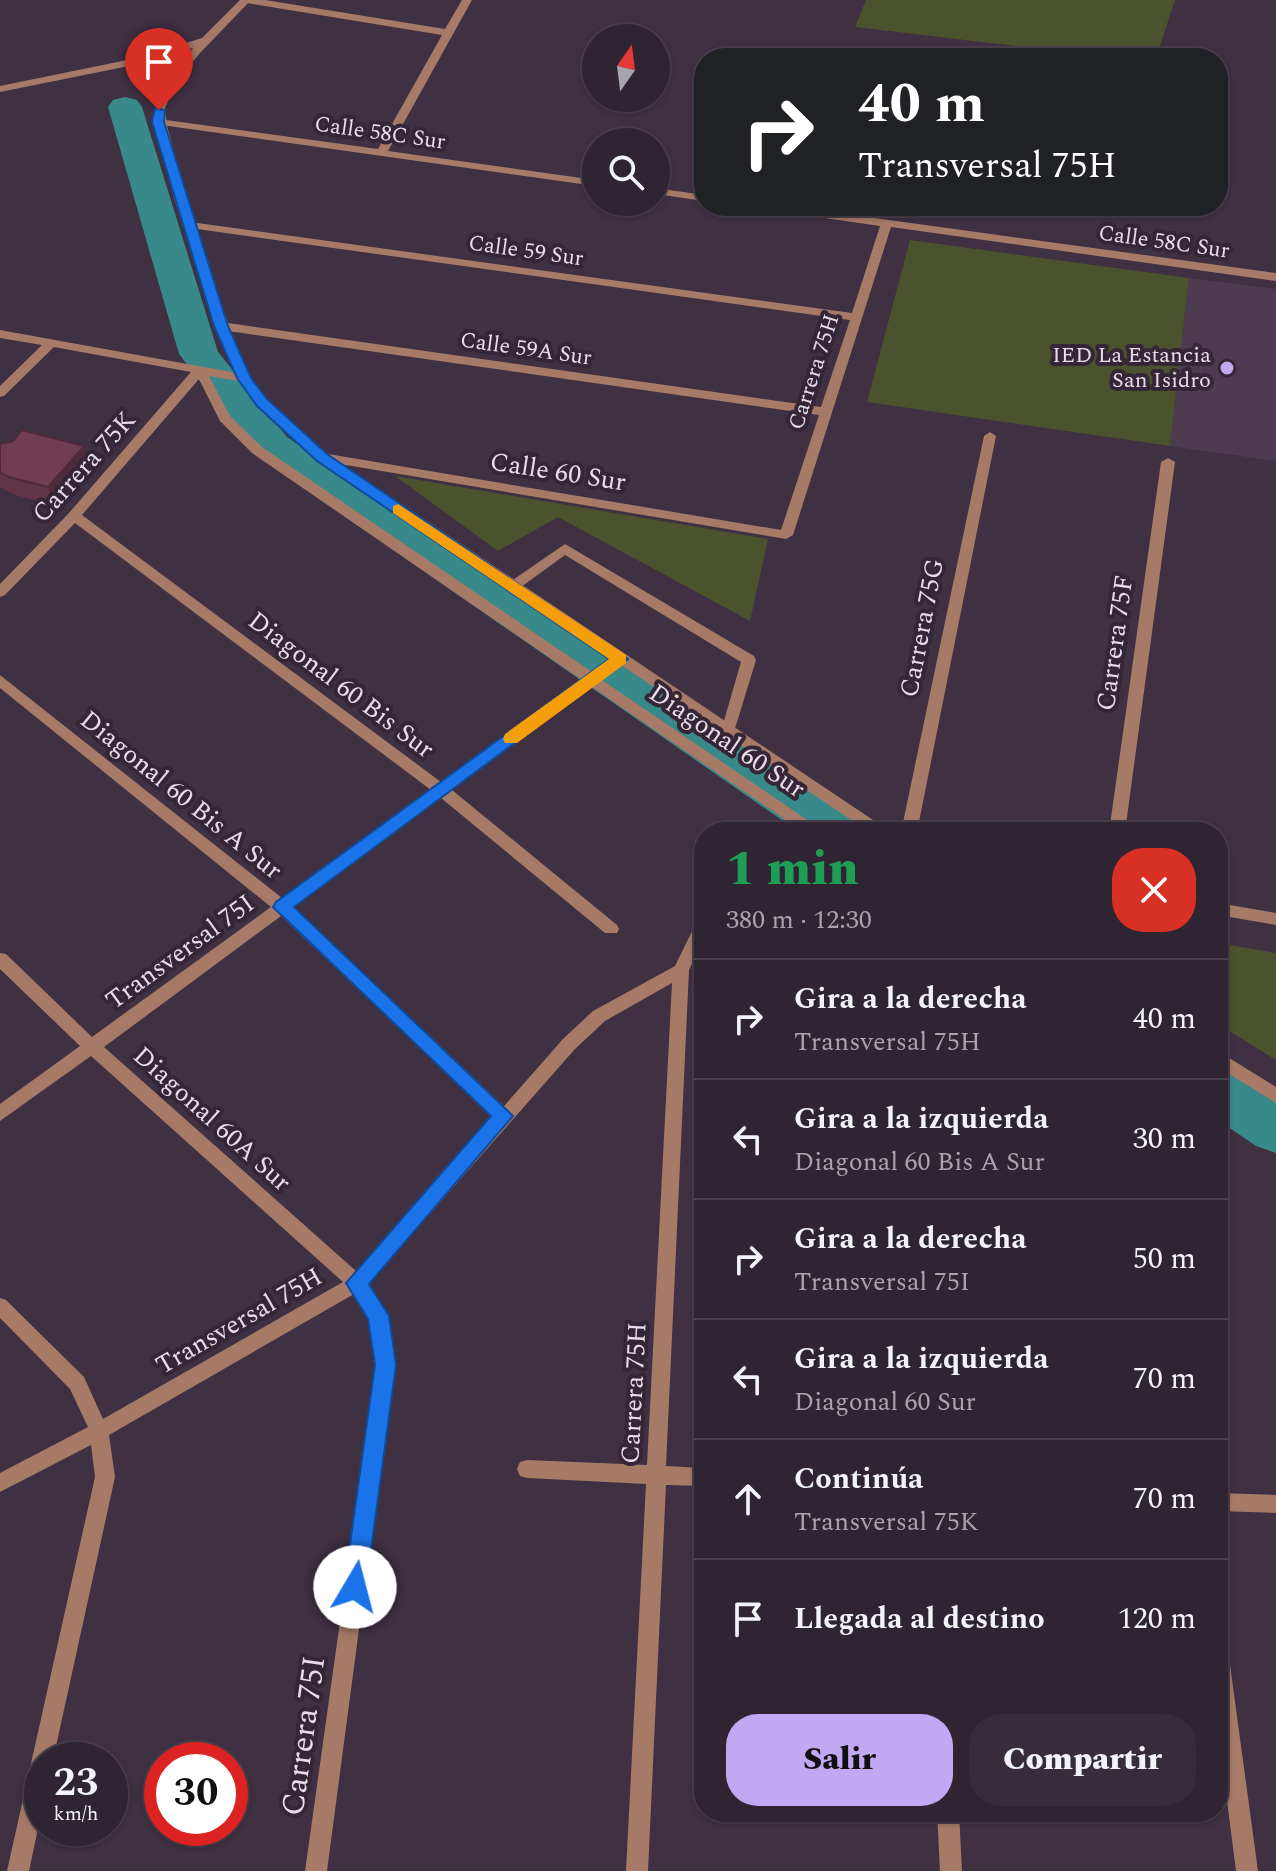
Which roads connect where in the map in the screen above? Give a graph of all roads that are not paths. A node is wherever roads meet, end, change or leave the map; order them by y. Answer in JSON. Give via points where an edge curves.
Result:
{"nodes":[{"id":1,"x":246,"y":0,"type":"edge"},
{"id":2,"x":467,"y":0,"type":"edge"},
{"id":3,"x":448,"y":33,"type":"junction"},
{"id":4,"x":209,"y":40,"type":"junction"},
{"id":5,"x":0,"y":89,"type":"edge"},
{"id":6,"x":158,"y":122,"type":"junction"},
{"id":7,"x":381,"y":153,"type":"junction"},
{"id":8,"x":582,"y":181,"type":"edge"},
{"id":9,"x":670,"y":193,"type":"edge"},
{"id":10,"x":694,"y":197,"type":"edge"},
{"id":11,"x":836,"y":216,"type":"edge"},
{"id":12,"x":887,"y":223,"type":"junction"},
{"id":13,"x":190,"y":225,"type":"junction"},
{"id":14,"x":1276,"y":277,"type":"edge"},
{"id":15,"x":857,"y":317,"type":"junction"},
{"id":16,"x":221,"y":326,"type":"junction"},
{"id":17,"x":0,"y":334,"type":"edge"},
{"id":18,"x":51,"y":343,"type":"junction"},
{"id":19,"x":200,"y":370,"type":"junction"},
{"id":20,"x":244,"y":378,"type":"junction"},
{"id":21,"x":0,"y":393,"type":"edge"},
{"id":22,"x":826,"y":412,"type":"junction"},
{"id":23,"x":990,"y":436,"type":"dead end"},
{"id":24,"x":322,"y":457,"type":"junction"},
{"id":25,"x":1168,"y":462,"type":"dead end"},
{"id":26,"x":74,"y":516,"type":"junction"},
{"id":27,"x":786,"y":535,"type":"joint"},
{"id":28,"x":512,"y":587,"type":"junction"},
{"id":29,"x":0,"y":592,"type":"edge"},
{"id":30,"x":620,"y":659,"type":"junction"},
{"id":31,"x":0,"y":680,"type":"edge"},
{"id":32,"x":591,"y":680,"type":"junction"},
{"id":33,"x":728,"y":731,"type":"junction"},
{"id":34,"x":441,"y":790,"type":"junction"},
{"id":35,"x":799,"y":822,"type":"edge"},
{"id":36,"x":865,"y":822,"type":"edge"},
{"id":37,"x":911,"y":822,"type":"edge"},
{"id":38,"x":1118,"y":822,"type":"edge"},
{"id":39,"x":282,"y":907,"type":"junction"},
{"id":40,"x":1228,"y":911,"type":"edge"},
{"id":41,"x":1276,"y":919,"type":"edge"},
{"id":42,"x":611,"y":929,"type":"dead end"},
{"id":43,"x":694,"y":943,"type":"edge"},
{"id":44,"x":0,"y":959,"type":"edge"},
{"id":45,"x":681,"y":970,"type":"junction"},
{"id":46,"x":92,"y":1047,"type":"junction"},
{"id":47,"x":1228,"y":1065,"type":"edge"},
{"id":48,"x":1276,"y":1096,"type":"edge"},
{"id":49,"x":0,"y":1114,"type":"edge"},
{"id":50,"x":503,"y":1116,"type":"junction"},
{"id":51,"x":357,"y":1283,"type":"junction"},
{"id":52,"x":0,"y":1306,"type":"edge"},
{"id":53,"x":99,"y":1431,"type":"junction"},
{"id":54,"x":527,"y":1469,"type":"dead end"},
{"id":55,"x":656,"y":1475,"type":"junction"},
{"id":56,"x":694,"y":1477,"type":"edge"},
{"id":57,"x":0,"y":1483,"type":"edge"},
{"id":58,"x":1228,"y":1502,"type":"edge"},
{"id":59,"x":1276,"y":1504,"type":"edge"},
{"id":60,"x":1228,"y":1726,"type":"edge"},
{"id":61,"x":46,"y":1742,"type":"edge"},
{"id":62,"x":949,"y":1822,"type":"edge"},
{"id":63,"x":24,"y":1844,"type":"edge"},
{"id":64,"x":18,"y":1871,"type":"edge"},
{"id":65,"x":316,"y":1871,"type":"edge"},
{"id":66,"x":637,"y":1871,"type":"edge"},
{"id":67,"x":951,"y":1871,"type":"edge"},
{"id":68,"x":1247,"y":1871,"type":"edge"}],
"edges":[{"from":1,"to":3,"type":"street"},
{"from":1,"to":4,"type":"street"},
{"from":2,"to":3,"type":"street"},
{"from":3,"to":7,"type":"street"},
{"from":4,"to":5,"type":"street","via":[[139,61]]},
{"from":4,"to":6,"type":"street","via":[[167,85]]},
{"from":6,"to":7,"type":"street","name":"Calle 58C Sur"},
{"from":6,"to":13,"type":"street","name":"Diagonal 60 Sur"},
{"from":7,"to":8,"type":"street","name":"Calle 58C Sur"},
{"from":9,"to":10,"type":"street"},
{"from":11,"to":12,"type":"street","name":"Calle 58C Sur"},
{"from":12,"to":14,"type":"street","name":"Calle 58C Sur"},
{"from":12,"to":15,"type":"street","name":"Carrera 75H"},
{"from":13,"to":15,"type":"street","name":"Calle 59 Sur"},
{"from":13,"to":16,"type":"street","name":"Diagonal 60 Sur"},
{"from":15,"to":22,"type":"street","name":"Carrera 75H"},
{"from":16,"to":20,"type":"street","name":"Diagonal 60 Sur"},
{"from":16,"to":22,"type":"street","name":"Calle 59A Sur"},
{"from":17,"to":18,"type":"street"},
{"from":18,"to":19,"type":"street"},
{"from":18,"to":21,"type":"street"},
{"from":19,"to":20,"type":"street"},
{"from":19,"to":26,"type":"street","name":"Carrera 75K"},
{"from":19,"to":32,"type":"street","name":"Diagonal 60 Sur","via":[[225,418],[257,450]]},
{"from":20,"to":24,"type":"street","name":"Diagonal 60 Sur","via":[[262,402]]},
{"from":22,"to":27,"type":"street","name":"Carrera 75H"},
{"from":23,"to":37,"type":"street","name":"Carrera 75G"},
{"from":24,"to":27,"type":"street","name":"Calle 60 Sur"},
{"from":24,"to":28,"type":"street","name":"Diagonal 60 Sur"},
{"from":25,"to":38,"type":"street","name":"Carrera 75F"},
{"from":26,"to":29,"type":"street","name":"Carrera 75K"},
{"from":26,"to":34,"type":"street","name":"Diagonal 60 Bis Sur"},
{"from":28,"to":30,"type":"street","name":"Diagonal 60 Sur"},
{"from":28,"to":33,"type":"street","via":[[565,549],[749,660]]},
{"from":30,"to":32,"type":"street","name":"Transversal 75I"},
{"from":30,"to":33,"type":"street","name":"Diagonal 60 Sur"},
{"from":31,"to":39,"type":"street","name":"Diagonal 60 Bis A Sur"},
{"from":32,"to":34,"type":"street","name":"Transversal 75I"},
{"from":32,"to":35,"type":"street","name":"Diagonal 60 Sur"},
{"from":33,"to":36,"type":"street","name":"Diagonal 60 Sur"},
{"from":34,"to":39,"type":"street","name":"Transversal 75I"},
{"from":34,"to":42,"type":"street","name":"Diagonal 60 Bis Sur"},
{"from":39,"to":46,"type":"street","name":"Transversal 75I"},
{"from":39,"to":50,"type":"street","name":"Diagonal 60 Bis A Sur"},
{"from":40,"to":41,"type":"street"},
{"from":43,"to":45,"type":"street","name":"Carrera 75H"},
{"from":44,"to":46,"type":"street","name":"Diagonal 60A Sur"},
{"from":45,"to":50,"type":"street","name":"Transversal 75H","via":[[599,1016]]},
{"from":45,"to":55,"type":"street","name":"Carrera 75H"},
{"from":46,"to":49,"type":"street","name":"Transversal 75I"},
{"from":46,"to":51,"type":"street","name":"Diagonal 60A Sur"},
{"from":47,"to":48,"type":"street"},
{"from":50,"to":51,"type":"street","name":"Transversal 75H"},
{"from":51,"to":53,"type":"street","name":"Transversal 75H"},
{"from":51,"to":65,"type":"street","name":"Carrera 75I","via":[[378,1316],[385,1365]]},
{"from":52,"to":53,"type":"street","via":[[77,1383]]},
{"from":53,"to":57,"type":"street","name":"Transversal 75H"},
{"from":53,"to":61,"type":"street","via":[[105,1477]]},
{"from":54,"to":55,"type":"street"},
{"from":55,"to":56,"type":"street"},
{"from":55,"to":66,"type":"street","name":"Carrera 75H"},
{"from":58,"to":59,"type":"street"},
{"from":60,"to":68,"type":"street"},
{"from":62,"to":67,"type":"street"},
{"from":63,"to":64,"type":"street"}]}
